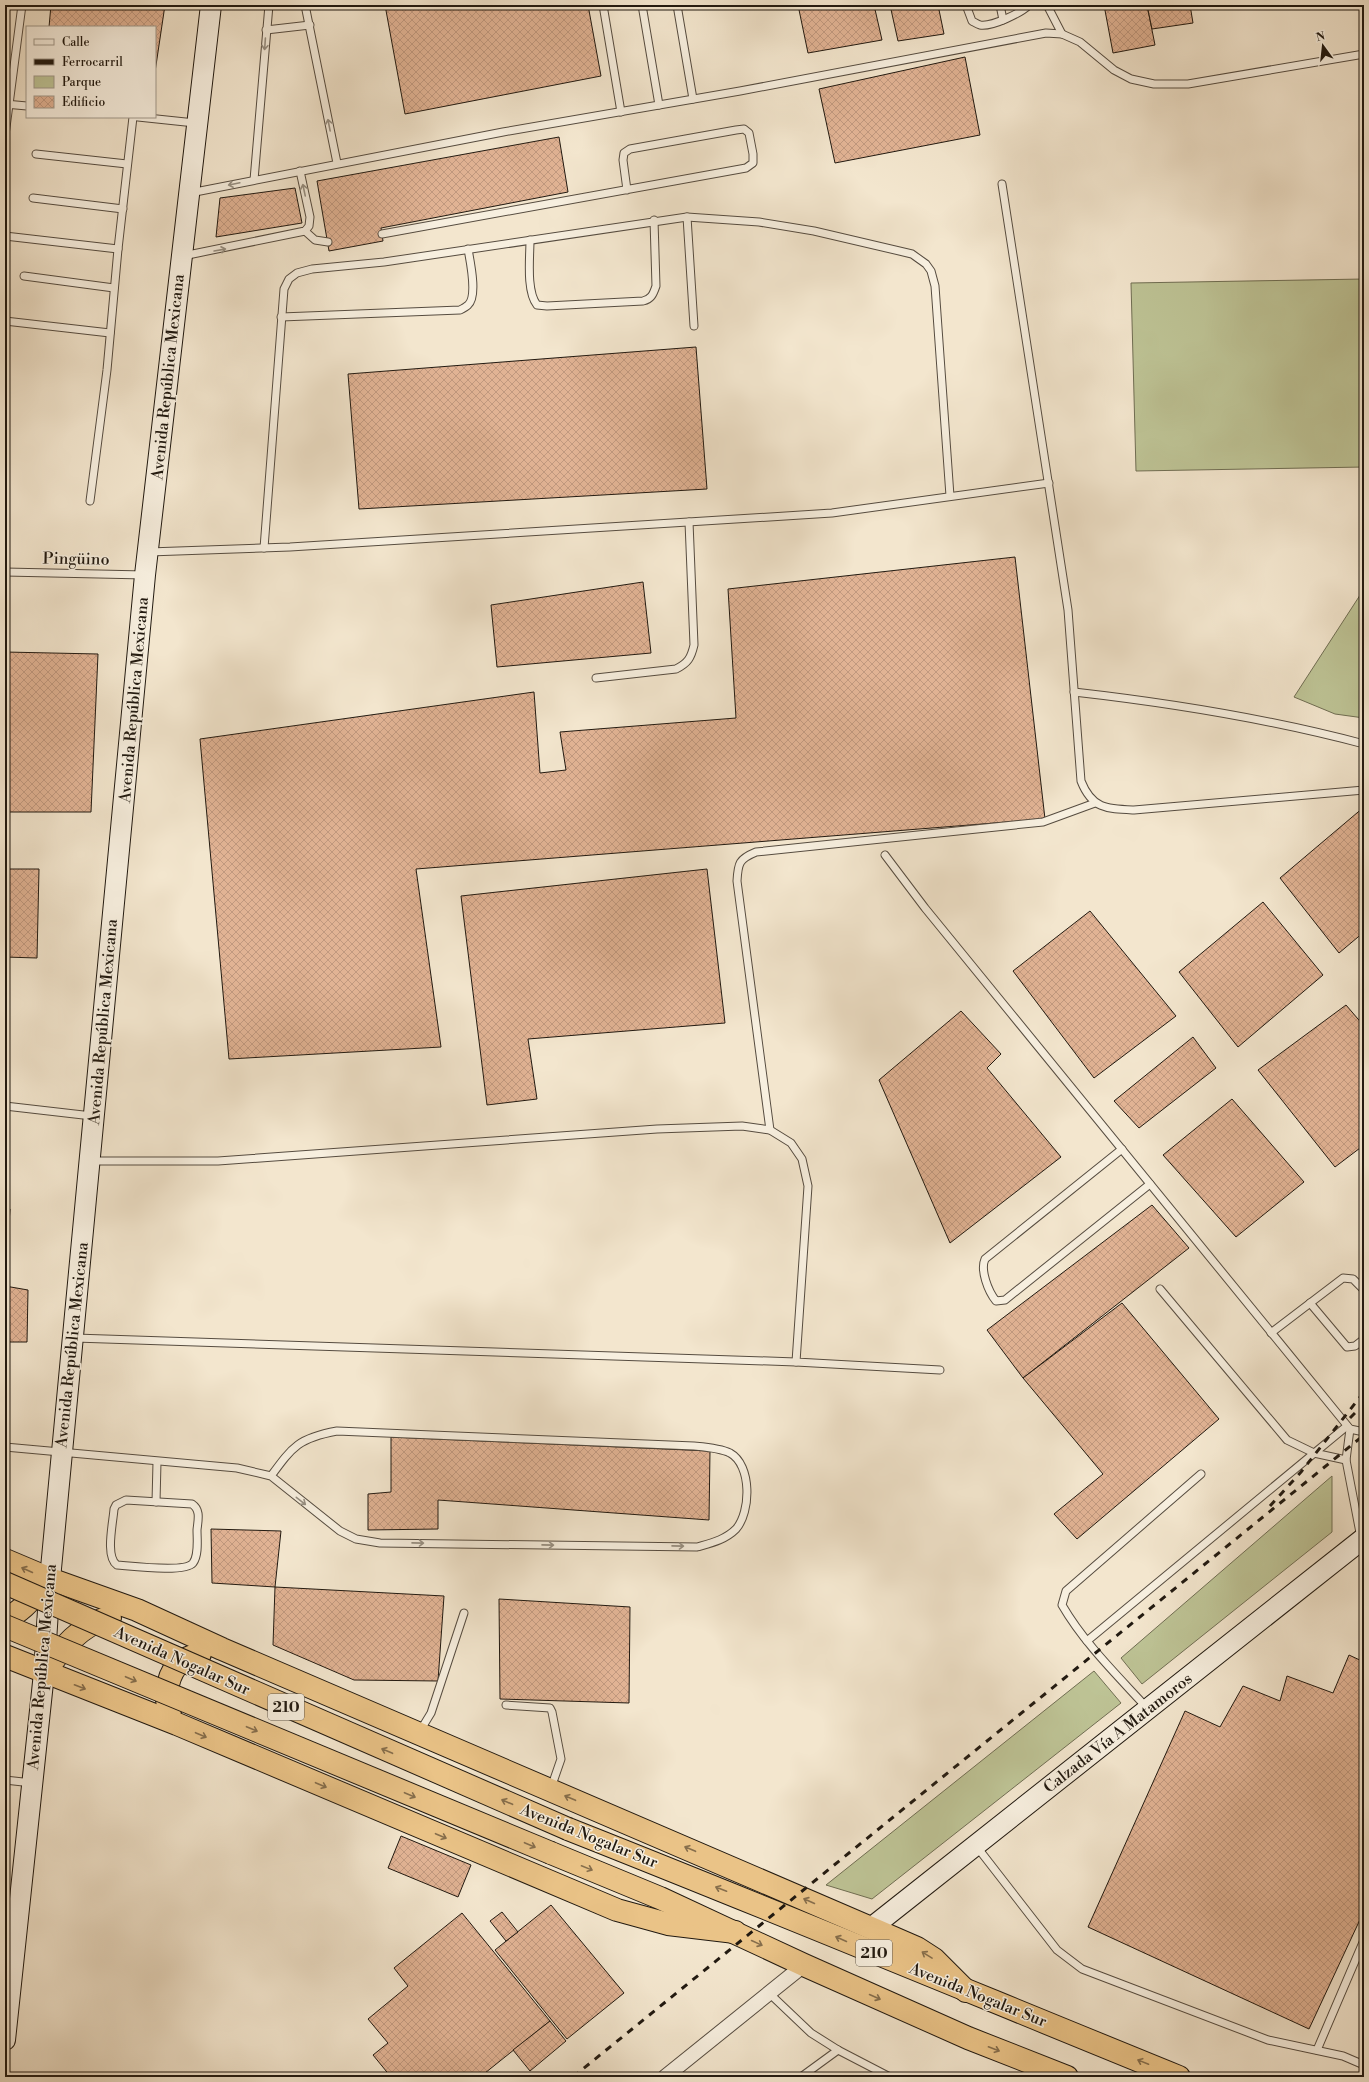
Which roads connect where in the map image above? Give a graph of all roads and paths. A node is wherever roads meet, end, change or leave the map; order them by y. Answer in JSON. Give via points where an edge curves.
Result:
{"nodes":[{"id":1,"x":22,"y":5,"type":"edge"},
{"id":2,"x":211,"y":5,"type":"edge"},
{"id":3,"x":269,"y":5,"type":"edge"},
{"id":4,"x":305,"y":5,"type":"edge"},
{"id":5,"x":603,"y":5,"type":"edge"},
{"id":6,"x":642,"y":5,"type":"edge"},
{"id":7,"x":677,"y":5,"type":"edge"},
{"id":8,"x":966,"y":5,"type":"edge"},
{"id":9,"x":1000,"y":5,"type":"edge"},
{"id":10,"x":1029,"y":5,"type":"edge"},
{"id":11,"x":1047,"y":5,"type":"edge"},
{"id":12,"x":1003,"y":20,"type":"junction"},
{"id":13,"x":310,"y":25,"type":"junction"},
{"id":14,"x":266,"y":30,"type":"junction"},
{"id":15,"x":1062,"y":34,"type":"junction"},
{"id":16,"x":1364,"y":54,"type":"edge"},
{"id":17,"x":693,"y":99,"type":"junction"},
{"id":18,"x":7,"y":104,"type":"edge"},
{"id":19,"x":659,"y":105,"type":"junction"},
{"id":20,"x":26,"y":106,"type":"edge"},
{"id":21,"x":621,"y":112,"type":"junction"},
{"id":22,"x":133,"y":118,"type":"edge"},
{"id":23,"x":146,"y":118,"type":"edge"},
{"id":24,"x":197,"y":124,"type":"junction"},
{"id":25,"x":5,"y":135,"type":"edge"},
{"id":26,"x":36,"y":154,"type":"dead end"},
{"id":27,"x":336,"y":163,"type":"junction"},
{"id":28,"x":127,"y":164,"type":"junction"},
{"id":29,"x":300,"y":171,"type":"junction"},
{"id":30,"x":254,"y":180,"type":"junction"},
{"id":31,"x":1002,"y":184,"type":"dead end"},
{"id":32,"x":627,"y":190,"type":"junction"},
{"id":33,"x":189,"y":193,"type":"junction"},
{"id":34,"x":33,"y":198,"type":"dead end"},
{"id":35,"x":123,"y":209,"type":"junction"},
{"id":36,"x":687,"y":217,"type":"junction"},
{"id":37,"x":654,"y":220,"type":"junction"},
{"id":38,"x":305,"y":231,"type":"junction"},
{"id":39,"x":382,"y":234,"type":"dead end"},
{"id":40,"x":5,"y":236,"type":"edge"},
{"id":41,"x":530,"y":240,"type":"junction"},
{"id":42,"x":328,"y":242,"type":"dead end"},
{"id":43,"x":468,"y":249,"type":"junction"},
{"id":44,"x":118,"y":250,"type":"junction"},
{"id":45,"x":182,"y":256,"type":"junction"},
{"id":46,"x":24,"y":276,"type":"dead end"},
{"id":47,"x":114,"y":288,"type":"junction"},
{"id":48,"x":281,"y":317,"type":"junction"},
{"id":49,"x":5,"y":321,"type":"edge"},
{"id":50,"x":694,"y":326,"type":"dead end"},
{"id":51,"x":110,"y":334,"type":"junction"},
{"id":52,"x":1049,"y":483,"type":"junction"},
{"id":53,"x":950,"y":496,"type":"junction"},
{"id":54,"x":90,"y":501,"type":"dead end"},
{"id":55,"x":689,"y":522,"type":"junction"},
{"id":56,"x":264,"y":548,"type":"junction"},
{"id":57,"x":148,"y":552,"type":"junction"},
{"id":58,"x":5,"y":572,"type":"edge"},
{"id":59,"x":145,"y":575,"type":"junction"},
{"id":60,"x":596,"y":678,"type":"dead end"},
{"id":61,"x":1074,"y":692,"type":"junction"},
{"id":62,"x":1364,"y":744,"type":"edge"},
{"id":63,"x":1364,"y":790,"type":"edge"},
{"id":64,"x":1095,"y":803,"type":"junction"},
{"id":65,"x":885,"y":855,"type":"dead end"},
{"id":66,"x":5,"y":1106,"type":"edge"},
{"id":67,"x":94,"y":1116,"type":"junction"},
{"id":68,"x":770,"y":1130,"type":"junction"},
{"id":69,"x":1122,"y":1149,"type":"junction"},
{"id":70,"x":90,"y":1161,"type":"junction"},
{"id":71,"x":1150,"y":1184,"type":"junction"},
{"id":72,"x":1160,"y":1289,"type":"dead end"},
{"id":73,"x":1364,"y":1290,"type":"edge"},
{"id":74,"x":1310,"y":1303,"type":"junction"},
{"id":75,"x":1271,"y":1333,"type":"junction"},
{"id":76,"x":73,"y":1338,"type":"junction"},
{"id":77,"x":1364,"y":1339,"type":"edge"},
{"id":78,"x":796,"y":1362,"type":"junction"},
{"id":79,"x":940,"y":1370,"type":"dead end"},
{"id":80,"x":1348,"y":1428,"type":"junction"},
{"id":81,"x":1364,"y":1432,"type":"edge"},
{"id":82,"x":5,"y":1447,"type":"edge"},
{"id":83,"x":1314,"y":1453,"type":"junction"},
{"id":84,"x":61,"y":1454,"type":"junction"},
{"id":85,"x":1346,"y":1460,"type":"junction"},
{"id":86,"x":157,"y":1462,"type":"junction"},
{"id":87,"x":1200,"y":1474,"type":"dead end"},
{"id":88,"x":271,"y":1476,"type":"junction"},
{"id":89,"x":156,"y":1502,"type":"junction"},
{"id":90,"x":1363,"y":1539,"type":"edge"},
{"id":91,"x":5,"y":1560,"type":"edge"},
{"id":92,"x":50,"y":1579,"type":"junction"},
{"id":93,"x":5,"y":1583,"type":"edge"},
{"id":94,"x":136,"y":1610,"type":"junction"},
{"id":95,"x":464,"y":1613,"type":"dead end"},
{"id":96,"x":5,"y":1619,"type":"edge"},
{"id":97,"x":5,"y":1626,"type":"edge"},
{"id":98,"x":1087,"y":1641,"type":"junction"},
{"id":99,"x":222,"y":1649,"type":"junction"},
{"id":100,"x":5,"y":1656,"type":"edge"},
{"id":101,"x":44,"y":1672,"type":"junction"},
{"id":102,"x":506,"y":1705,"type":"dead end"},
{"id":103,"x":1148,"y":1709,"type":"junction"},
{"id":104,"x":177,"y":1724,"type":"junction"},
{"id":105,"x":419,"y":1733,"type":"junction"},
{"id":106,"x":5,"y":1780,"type":"edge"},
{"id":107,"x":32,"y":1783,"type":"junction"},
{"id":108,"x":551,"y":1790,"type":"junction"},
{"id":109,"x":975,"y":1845,"type":"junction"},
{"id":110,"x":871,"y":1928,"type":"junction"},
{"id":111,"x":735,"y":1932,"type":"junction"},
{"id":112,"x":1364,"y":1940,"type":"edge"},
{"id":113,"x":804,"y":1965,"type":"junction"},
{"id":114,"x":966,"y":1991,"type":"junction"},
{"id":115,"x":770,"y":1994,"type":"junction"},
{"id":116,"x":5,"y":2040,"type":"edge"},
{"id":117,"x":838,"y":2050,"type":"junction"},
{"id":118,"x":1317,"y":2050,"type":"junction"},
{"id":119,"x":1364,"y":2065,"type":"edge"},
{"id":120,"x":1047,"y":2073,"type":"edge"},
{"id":121,"x":665,"y":2077,"type":"edge"},
{"id":122,"x":800,"y":2077,"type":"edge"},
{"id":123,"x":890,"y":2077,"type":"edge"},
{"id":124,"x":1067,"y":2077,"type":"edge"},
{"id":125,"x":1179,"y":2077,"type":"edge"}],
"edges":[{"from":1,"to":18,"type":"lane"},
{"from":2,"to":24,"type":"street","name":"Avenida República Mexicana"},
{"from":3,"to":14,"type":"lane"},
{"from":4,"to":13,"type":"lane"},
{"from":5,"to":21,"type":"lane"},
{"from":6,"to":19,"type":"lane"},
{"from":7,"to":17,"type":"lane"},
{"from":8,"to":12,"type":"lane","via":[[972,21],[981,25]]},
{"from":9,"to":12,"type":"lane"},
{"from":10,"to":12,"type":"lane","via":[[1018,14]]},
{"from":11,"to":15,"type":"lane"},
{"from":13,"to":14,"type":"lane"},
{"from":27,"to":13,"type":"lane","one_way":true},
{"from":14,"to":30,"type":"lane","one_way":true},
{"from":15,"to":16,"type":"lane","via":[[1080,42],[1114,70],[1131,79],[1154,84],[1188,84]]},
{"from":15,"to":17,"type":"lane","via":[[1024,36]]},
{"from":17,"to":19,"type":"lane"},
{"from":18,"to":20,"type":"lane"},
{"from":18,"to":25,"type":"lane"},
{"from":19,"to":21,"type":"lane"},
{"from":21,"to":27,"type":"lane"},
{"from":22,"to":28,"type":"lane"},
{"from":23,"to":24,"type":"lane"},
{"from":24,"to":33,"type":"street","name":"Avenida República Mexicana"},
{"from":26,"to":28,"type":"lane"},
{"from":27,"to":29,"type":"lane"},
{"from":28,"to":35,"type":"lane"},
{"from":29,"to":30,"type":"lane"},
{"from":38,"to":29,"type":"lane","one_way":true,"via":[[309,226],[310,217]]},
{"from":30,"to":33,"type":"lane","one_way":true},
{"from":31,"to":52,"type":"lane"},
{"from":32,"to":32,"type":"lane","via":[[746,168],[753,163],[749,133],[744,129],[736,130],[630,150],[624,153],[623,160]]},
{"from":32,"to":39,"type":"lane"},
{"from":33,"to":45,"type":"street","name":"Avenida República Mexicana"},
{"from":34,"to":35,"type":"lane"},
{"from":35,"to":44,"type":"lane"},
{"from":36,"to":37,"type":"lane"},
{"from":36,"to":50,"type":"lane"},
{"from":36,"to":53,"type":"lane","via":[[759,222],[814,231],[912,254],[926,264],[935,286]]},
{"from":37,"to":41,"type":"lane"},
{"from":37,"to":41,"type":"lane","via":[[656,286],[654,294],[643,301],[537,305],[530,290]]},
{"from":38,"to":42,"type":"lane","via":[[315,240]]},
{"from":45,"to":38,"type":"lane","one_way":true},
{"from":40,"to":44,"type":"lane"},
{"from":41,"to":43,"type":"lane"},
{"from":43,"to":48,"type":"lane","via":[[297,273],[284,289]]},
{"from":43,"to":48,"type":"lane","via":[[472,299],[460,310]]},
{"from":44,"to":47,"type":"lane"},
{"from":45,"to":57,"type":"street","name":"Avenida República Mexicana"},
{"from":46,"to":47,"type":"lane"},
{"from":47,"to":51,"type":"lane"},
{"from":48,"to":56,"type":"lane"},
{"from":49,"to":51,"type":"lane"},
{"from":51,"to":54,"type":"lane"},
{"from":52,"to":53,"type":"lane"},
{"from":52,"to":61,"type":"lane","via":[[1068,610]]},
{"from":53,"to":55,"type":"lane","via":[[832,513]]},
{"from":55,"to":56,"type":"lane"},
{"from":55,"to":60,"type":"lane","via":[[694,645],[692,657],[676,669]]},
{"from":56,"to":57,"type":"lane"},
{"from":57,"to":59,"type":"street","name":"Avenida República Mexicana"},
{"from":58,"to":59,"type":"lane","name":"Pingüino"},
{"from":59,"to":67,"type":"street","name":"Avenida República Mexicana"},
{"from":61,"to":62,"type":"lane","via":[[1167,703]]},
{"from":61,"to":64,"type":"lane","via":[[1081,781],[1086,794]]},
{"from":63,"to":64,"type":"lane","via":[[1134,810],[1110,809]]},
{"from":64,"to":68,"type":"lane","via":[[1044,822],[756,852],[743,857],[737,868],[736,881]]},
{"from":65,"to":69,"type":"lane","via":[[925,908]]},
{"from":66,"to":67,"type":"lane"},
{"from":67,"to":70,"type":"street","name":"Avenida República Mexicana"},
{"from":68,"to":70,"type":"lane","via":[[742,1126],[657,1129],[218,1161]]},
{"from":68,"to":78,"type":"lane","via":[[792,1143],[802,1159],[808,1186]]},
{"from":69,"to":71,"type":"lane"},
{"from":69,"to":71,"type":"lane","via":[[985,1258],[983,1270],[992,1296],[996,1301],[1005,1300]]},
{"from":70,"to":76,"type":"street","name":"Avenida República Mexicana"},
{"from":71,"to":75,"type":"lane"},
{"from":72,"to":83,"type":"lane","via":[[1287,1440]]},
{"from":73,"to":74,"type":"lane","via":[[1354,1279],[1343,1278]]},
{"from":74,"to":75,"type":"lane"},
{"from":74,"to":77,"type":"lane","via":[[1347,1347],[1355,1346]]},
{"from":75,"to":80,"type":"lane"},
{"from":76,"to":78,"type":"lane"},
{"from":76,"to":84,"type":"street","name":"Avenida República Mexicana"},
{"from":78,"to":79,"type":"lane"},
{"from":80,"to":81,"type":"lane"},
{"from":80,"to":83,"type":"lane"},
{"from":80,"to":85,"type":"lane"},
{"from":82,"to":84,"type":"lane"},
{"from":83,"to":85,"type":"lane"},
{"from":83,"to":98,"type":"lane"},
{"from":84,"to":86,"type":"lane"},
{"from":84,"to":92,"type":"street","name":"Avenida República Mexicana"},
{"from":85,"to":90,"type":"lane"},
{"from":86,"to":88,"type":"lane","via":[[237,1468]]},
{"from":86,"to":89,"type":"lane"},
{"from":87,"to":98,"type":"lane","via":[[1066,1591],[1062,1605],[1073,1625]]},
{"from":88,"to":88,"type":"lane","one_way":true,"via":[[340,1531],[356,1540],[380,1543],[697,1546],[719,1541],[736,1529],[743,1514],[746,1498],[744,1471],[731,1454],[713,1448],[694,1446],[337,1431],[313,1436],[298,1443]]},
{"from":89,"to":89,"type":"lane","via":[[126,1500],[116,1504],[110,1555],[117,1565],[180,1569],[194,1562],[198,1515],[196,1507],[192,1504]]},
{"from":90,"to":103,"type":"street","name":"Calzada Vía A Matamoros"},
{"from":92,"to":91,"type":"highway","one_way":true},
{"from":92,"to":94,"type":"highway"},
{"from":92,"to":96,"type":"highway","via":[[28,1602]]},
{"from":92,"to":101,"type":"street","name":"Avenida República Mexicana"},
{"from":114,"to":93,"type":"highway","name":"Avenida Nogalar Sur","number":"210","one_way":true,"bridge":true,"via":[[779,1912],[568,1829]]},
{"from":94,"to":99,"type":"highway"},
{"from":94,"to":101,"type":"highway","via":[[87,1626],[60,1651]]},
{"from":95,"to":105,"type":"lane","via":[[431,1713]]},
{"from":97,"to":111,"type":"highway","name":"Avenida Nogalar Sur","number":"210","one_way":true,"bridge":true,"via":[[660,1898]]},
{"from":98,"to":103,"type":"lane"},
{"from":99,"to":104,"type":"highway","via":[[190,1657],[181,1662],[172,1673],[168,1683],[168,1707]]},
{"from":99,"to":105,"type":"highway"},
{"from":100,"to":101,"type":"highway"},
{"from":101,"to":104,"type":"highway","one_way":true},
{"from":101,"to":107,"type":"street","name":"Avenida República Mexicana"},
{"from":102,"to":108,"type":"lane","via":[[550,1708],[561,1759]]},
{"from":103,"to":109,"type":"street","name":"Calzada Vía A Matamoros"},
{"from":104,"to":111,"type":"highway","one_way":true,"via":[[617,1910],[668,1924]]},
{"from":105,"to":108,"type":"highway"},
{"from":106,"to":107,"type":"lane"},
{"from":107,"to":116,"type":"street","name":"Avenida República Mexicana"},
{"from":110,"to":108,"type":"highway","one_way":true},
{"from":109,"to":110,"type":"street","name":"Calzada Vía A Matamoros"},
{"from":109,"to":118,"type":"lane","via":[[1057,1950],[1082,1969],[1268,2040]]},
{"from":114,"to":110,"type":"highway","one_way":true,"via":[[934,1960],[917,1948]]},
{"from":111,"to":113,"type":"highway","name":"Avenida Nogalar Sur","number":"210","one_way":true},
{"from":112,"to":118,"type":"lane"},
{"from":113,"to":115,"type":"street"},
{"from":113,"to":120,"type":"highway","name":"Avenida Nogalar Sur","number":"210","one_way":true},
{"from":125,"to":114,"type":"highway","name":"Avenida Nogalar Sur","number":"210","one_way":true},
{"from":115,"to":117,"type":"lane","via":[[811,2033]]},
{"from":115,"to":121,"type":"street"},
{"from":117,"to":122,"type":"lane"},
{"from":117,"to":123,"type":"lane"},
{"from":118,"to":119,"type":"lane","via":[[1343,2056]]},
{"from":120,"to":124,"type":"highway","name":"Avenida Nogalar Sur","number":"210"}]}
